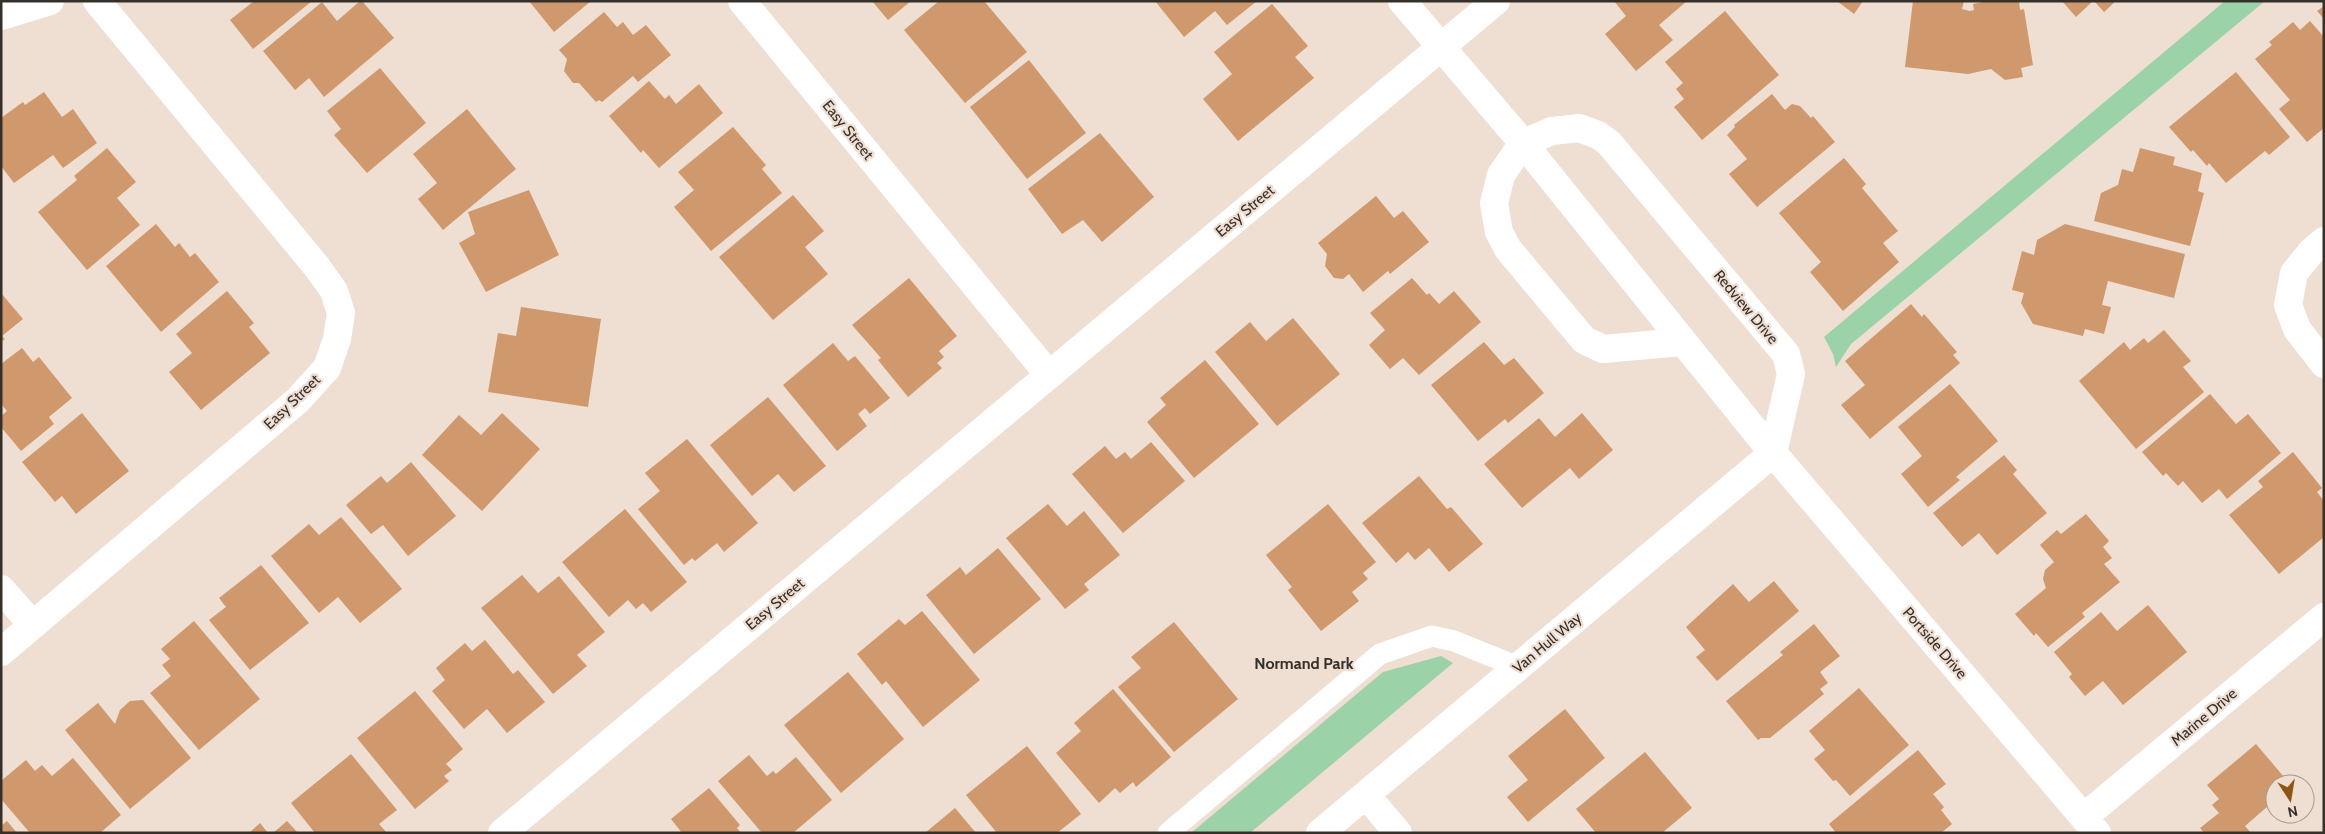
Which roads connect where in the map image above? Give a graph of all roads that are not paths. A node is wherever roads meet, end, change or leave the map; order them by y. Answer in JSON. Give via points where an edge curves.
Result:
{"nodes":[{"id":1,"x":50,"y":1,"type":"edge"},
{"id":2,"x":97,"y":1,"type":"edge"},
{"id":3,"x":742,"y":1,"type":"edge"},
{"id":4,"x":1402,"y":1,"type":"edge"},
{"id":5,"x":1496,"y":1,"type":"edge"},
{"id":6,"x":1,"y":16,"type":"edge"},
{"id":7,"x":1441,"y":48,"type":"junction"},
{"id":8,"x":1522,"y":143,"type":"junction"},
{"id":9,"x":2324,"y":241,"type":"edge"},
{"id":10,"x":1682,"y":342,"type":"junction"},
{"id":11,"x":2324,"y":364,"type":"edge"},
{"id":12,"x":1049,"y":375,"type":"junction"},
{"id":13,"x":1773,"y":453,"type":"junction"},
{"id":14,"x":1,"y":589,"type":"edge"},
{"id":15,"x":2324,"y":617,"type":"edge"},
{"id":16,"x":32,"y":625,"type":"junction"},
{"id":17,"x":1,"y":652,"type":"edge"},
{"id":18,"x":1518,"y":667,"type":"junction"},
{"id":19,"x":1366,"y":795,"type":"junction"},
{"id":20,"x":2090,"y":825,"type":"edge"},
{"id":21,"x":502,"y":833,"type":"edge"},
{"id":22,"x":1168,"y":833,"type":"edge"},
{"id":23,"x":1320,"y":833,"type":"edge"},
{"id":24,"x":1398,"y":833,"type":"edge"}],
"edges":[{"from":1,"to":6,"type":"street"},
{"from":2,"to":16,"type":"street","name":"Easy Street","via":[[317,267],[334,291],[341,313],[327,368],[298,400]]},
{"from":3,"to":12,"type":"street","name":"Easy Street"},
{"from":4,"to":7,"type":"street"},
{"from":5,"to":7,"type":"street","name":"Easy Street"},
{"from":7,"to":8,"type":"street"},
{"from":7,"to":12,"type":"street","name":"Easy Street"},
{"from":8,"to":10,"type":"street"},
{"from":8,"to":10,"type":"street","via":[[1501,175],[1494,203],[1499,232],[1508,249],[1584,340],[1603,350]]},
{"from":8,"to":13,"type":"street","name":"Redview Drive","via":[[1552,131],[1579,128],[1609,143],[1786,354],[1791,374]]},
{"from":9,"to":11,"type":"street","via":[[2294,273],[2288,305],[2297,329]]},
{"from":10,"to":13,"type":"street"},
{"from":12,"to":21,"type":"street","name":"Easy Street"},
{"from":13,"to":18,"type":"street","name":"Van Hull Way"},
{"from":13,"to":20,"type":"street","name":"Portside Drive"},
{"from":14,"to":16,"type":"street"},
{"from":15,"to":20,"type":"street","name":"Marine Drive"},
{"from":16,"to":17,"type":"street","name":"Easy Street"},
{"from":18,"to":19,"type":"street","name":"Van Hull Way"},
{"from":18,"to":22,"type":"lane","via":[[1454,641],[1432,636],[1380,654]]},
{"from":19,"to":23,"type":"street","name":"Van Hull Way"},
{"from":19,"to":24,"type":"street"}]}
